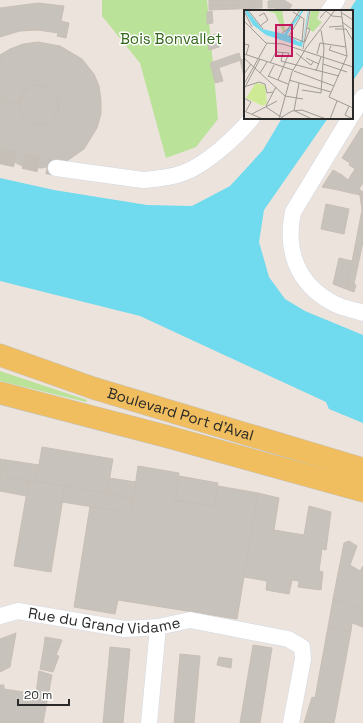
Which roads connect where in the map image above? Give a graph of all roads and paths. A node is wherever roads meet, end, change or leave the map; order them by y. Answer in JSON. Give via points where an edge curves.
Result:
{"nodes":[{"id":1,"x":337,"y":0,"type":"edge"},
{"id":2,"x":330,"y":10,"type":"edge"},
{"id":3,"x":363,"y":97,"type":"edge"},
{"id":4,"x":353,"y":113,"type":"edge"},
{"id":5,"x":251,"y":119,"type":"edge"},
{"id":6,"x":349,"y":119,"type":"edge"},
{"id":7,"x":56,"y":168,"type":"tunnel mouth"},
{"id":8,"x":363,"y":313,"type":"edge"},
{"id":9,"x":0,"y":355,"type":"edge"},
{"id":10,"x":0,"y":393,"type":"edge"},
{"id":11,"x":363,"y":469,"type":"edge"},
{"id":12,"x":363,"y":491,"type":"edge"},
{"id":13,"x":0,"y":616,"type":"edge"},
{"id":14,"x":158,"y":627,"type":"junction"},
{"id":15,"x":149,"y":723,"type":"edge"},
{"id":16,"x":291,"y":723,"type":"edge"}],
"edges":[{"from":1,"to":2,"type":"street"},
{"from":3,"to":4,"type":"street"},
{"from":5,"to":7,"type":"street","via":[[240,132],[212,155],[184,173],[143,180]]},
{"from":6,"to":8,"type":"street","via":[[301,197],[290,225],[296,268],[312,288],[334,303]]},
{"from":9,"to":11,"type":"main road","name":"Boulevard Port d'Aval","via":[[92,388]]},
{"from":10,"to":12,"type":"main road","name":"Boulevard Port d'Aval"},
{"from":13,"to":14,"type":"street","name":"Rue du Grand Vidame","via":[[18,612],[125,629]]},
{"from":14,"to":15,"type":"street"},
{"from":14,"to":16,"type":"street","name":"Rue du Grand Vidame","via":[[190,620],[288,639],[302,647],[303,659]]}]}
